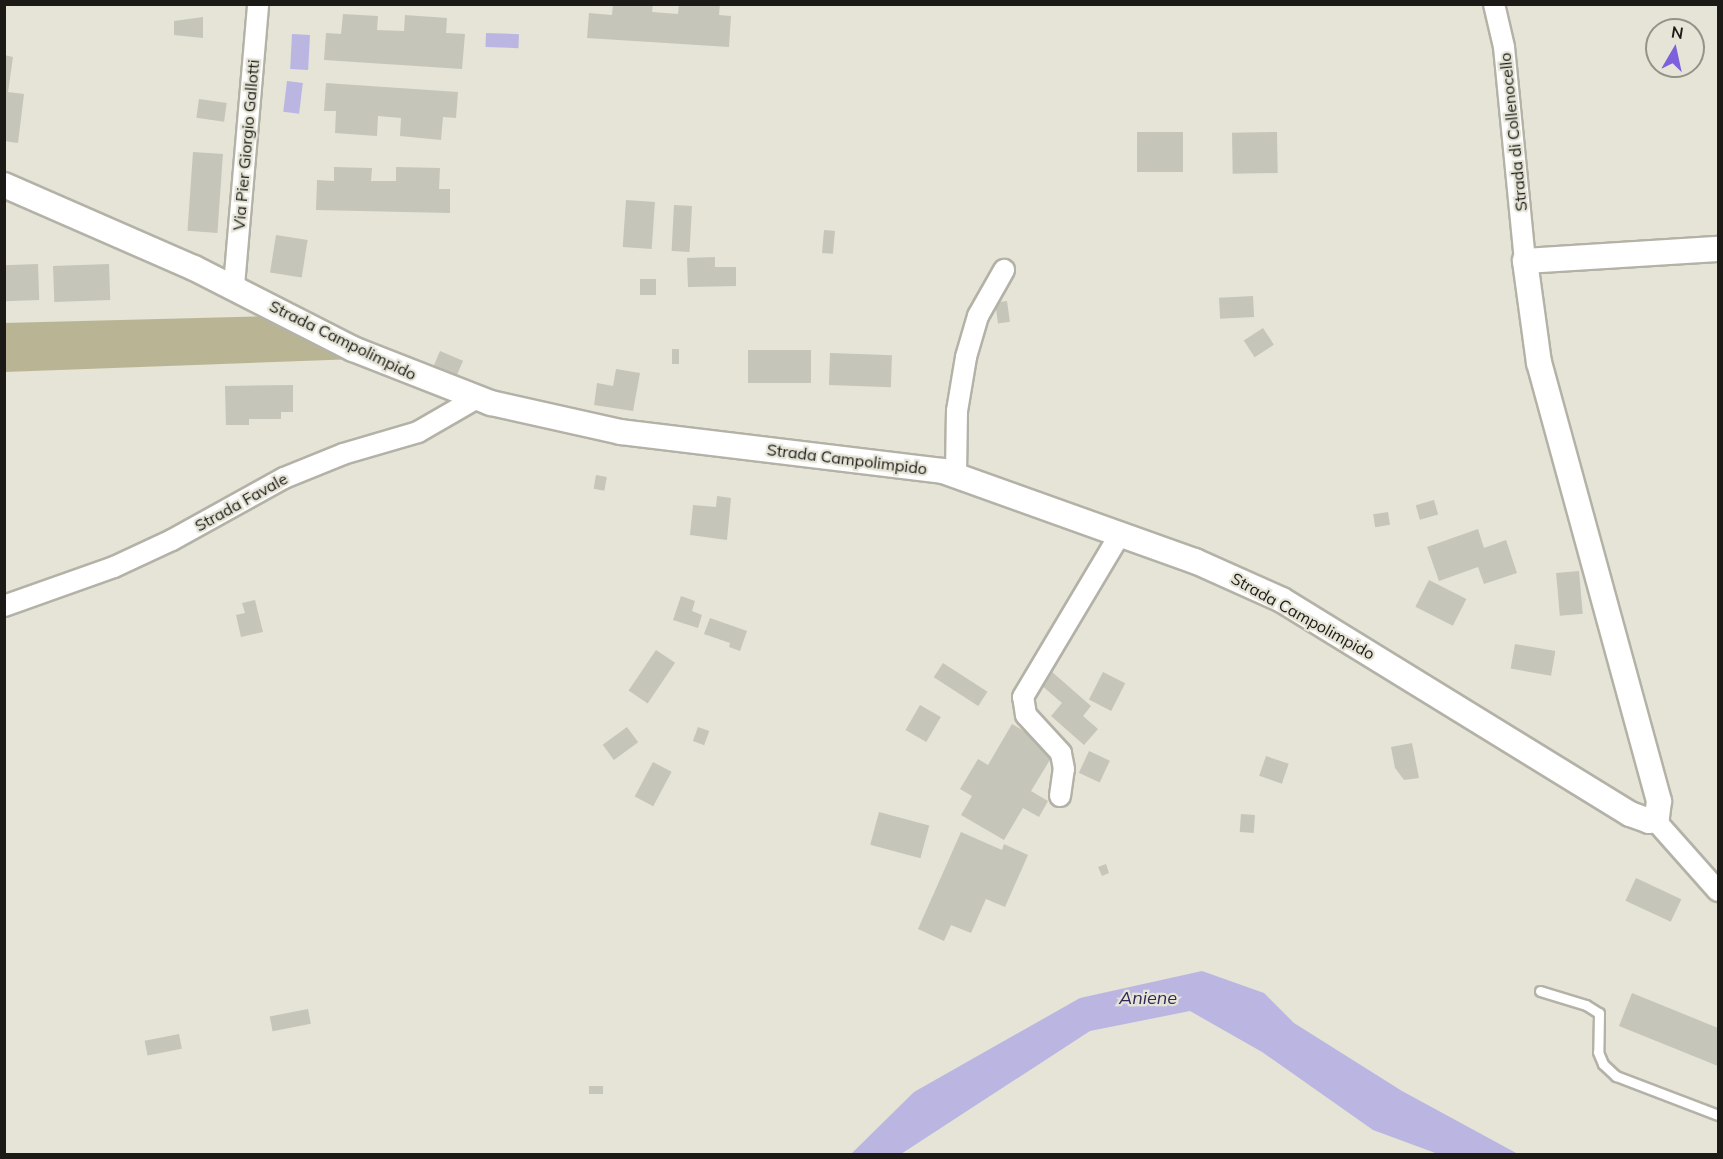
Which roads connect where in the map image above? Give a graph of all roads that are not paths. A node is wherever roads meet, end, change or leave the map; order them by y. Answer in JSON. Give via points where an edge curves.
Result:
{"nodes":[{"id":1,"x":258,"y":4,"type":"edge"},
{"id":2,"x":1494,"y":4,"type":"edge"},
{"id":3,"x":4,"y":185,"type":"edge"},
{"id":4,"x":1719,"y":249,"type":"edge"},
{"id":5,"x":1525,"y":261,"type":"junction"},
{"id":6,"x":1004,"y":270,"type":"dead end"},
{"id":7,"x":234,"y":286,"type":"junction"},
{"id":8,"x":477,"y":398,"type":"junction"},
{"id":9,"x":956,"y":474,"type":"junction"},
{"id":10,"x":1119,"y":536,"type":"junction"},
{"id":11,"x":4,"y":606,"type":"edge"},
{"id":12,"x":1060,"y":796,"type":"dead end"},
{"id":13,"x":1655,"y":820,"type":"junction"},
{"id":14,"x":1719,"y":891,"type":"edge"},
{"id":15,"x":1540,"y":991,"type":"dead end"},
{"id":16,"x":1719,"y":1115,"type":"edge"}],
"edges":[{"from":1,"to":7,"type":"street","name":"Via Pier Giorgio Gallotti"},
{"from":2,"to":5,"type":"street","name":"Strada di Collenocello","via":[[1504,47]]},
{"from":3,"to":7,"type":"street","name":"Strada Campolimpido"},
{"from":4,"to":5,"type":"street"},
{"from":5,"to":13,"type":"street","via":[[1539,363],[1659,801]]},
{"from":6,"to":9,"type":"street","via":[[978,316],[966,357],[957,411]]},
{"from":7,"to":8,"type":"street","name":"Strada Campolimpido","via":[[353,348]]},
{"from":8,"to":9,"type":"street","name":"Strada Campolimpido","via":[[621,432]]},
{"from":8,"to":11,"type":"street","name":"Strada Favale","via":[[418,432],[293,474],[114,567]]},
{"from":9,"to":10,"type":"street","name":"Strada Campolimpido"},
{"from":10,"to":12,"type":"street","via":[[1023,697],[1026,715],[1061,753],[1064,769]]},
{"from":10,"to":13,"type":"street","name":"Strada Campolimpido","via":[[1217,570],[1282,600],[1630,814]]},
{"from":13,"to":14,"type":"street"},
{"from":15,"to":16,"type":"lane","via":[[1599,1013],[1598,1052],[1603,1064],[1616,1076]]}]}
